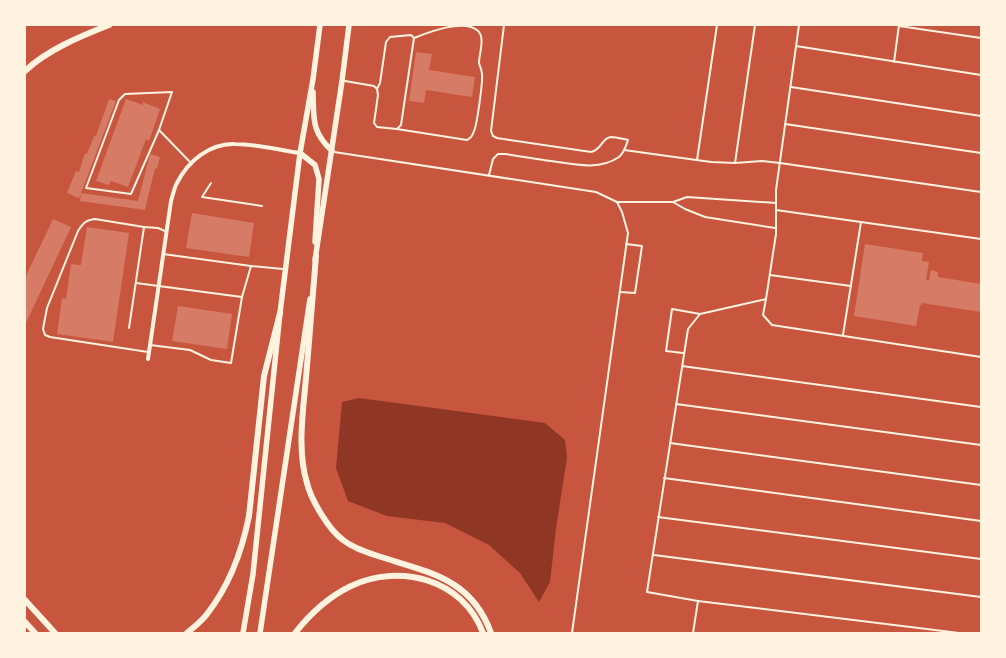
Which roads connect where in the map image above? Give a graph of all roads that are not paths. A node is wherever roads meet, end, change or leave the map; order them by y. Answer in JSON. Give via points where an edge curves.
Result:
{"nodes":[{"id":1,"x":109,"y":25,"type":"edge"},
{"id":2,"x":320,"y":25,"type":"edge"},
{"id":3,"x":349,"y":25,"type":"edge"},
{"id":4,"x":504,"y":25,"type":"edge"},
{"id":5,"x":717,"y":25,"type":"edge"},
{"id":6,"x":755,"y":25,"type":"edge"},
{"id":7,"x":799,"y":25,"type":"edge"},
{"id":8,"x":899,"y":25,"type":"edge"},
{"id":9,"x":414,"y":38,"type":"junction"},
{"id":10,"x":981,"y":38,"type":"edge"},
{"id":11,"x":796,"y":46,"type":"junction"},
{"id":12,"x":894,"y":62,"type":"junction"},
{"id":13,"x":25,"y":71,"type":"edge"},
{"id":14,"x":981,"y":76,"type":"edge"},
{"id":15,"x":313,"y":79,"type":"junction"},
{"id":16,"x":342,"y":81,"type":"junction"},
{"id":17,"x":790,"y":87,"type":"junction"},
{"id":18,"x":376,"y":88,"type":"junction"},
{"id":19,"x":981,"y":116,"type":"edge"},
{"id":20,"x":785,"y":124,"type":"junction"},
{"id":21,"x":397,"y":129,"type":"junction"},
{"id":22,"x":159,"y":130,"type":"junction"},
{"id":23,"x":624,"y":150,"type":"junction"},
{"id":24,"x":332,"y":151,"type":"junction"},
{"id":25,"x":300,"y":152,"type":"junction"},
{"id":26,"x":981,"y":153,"type":"edge"},
{"id":27,"x":697,"y":160,"type":"junction"},
{"id":28,"x":191,"y":163,"type":"junction"},
{"id":29,"x":735,"y":163,"type":"junction"},
{"id":30,"x":780,"y":163,"type":"junction"},
{"id":31,"x":489,"y":176,"type":"junction"},
{"id":32,"x":211,"y":182,"type":"dead end"},
{"id":33,"x":981,"y":192,"type":"edge"},
{"id":34,"x":617,"y":202,"type":"junction"},
{"id":35,"x":673,"y":202,"type":"junction"},
{"id":36,"x":776,"y":203,"type":"junction"},
{"id":37,"x":262,"y":206,"type":"dead end"},
{"id":38,"x":776,"y":210,"type":"junction"},
{"id":39,"x":861,"y":222,"type":"junction"},
{"id":40,"x":144,"y":226,"type":"junction"},
{"id":41,"x":776,"y":228,"type":"junction"},
{"id":42,"x":167,"y":232,"type":"junction"},
{"id":43,"x":981,"y":239,"type":"edge"},
{"id":44,"x":626,"y":244,"type":"junction"},
{"id":45,"x":163,"y":254,"type":"junction"},
{"id":46,"x":316,"y":256,"type":"junction"},
{"id":47,"x":251,"y":266,"type":"junction"},
{"id":48,"x":286,"y":269,"type":"junction"},
{"id":49,"x":770,"y":274,"type":"junction"},
{"id":50,"x":136,"y":283,"type":"junction"},
{"id":51,"x":158,"y":286,"type":"junction"},
{"id":52,"x":851,"y":286,"type":"junction"},
{"id":53,"x":619,"y":292,"type":"junction"},
{"id":54,"x":242,"y":297,"type":"junction"},
{"id":55,"x":766,"y":299,"type":"junction"},
{"id":56,"x":280,"y":313,"type":"junction"},
{"id":57,"x":700,"y":314,"type":"junction"},
{"id":58,"x":129,"y":328,"type":"dead end"},
{"id":59,"x":843,"y":336,"type":"junction"},
{"id":60,"x":150,"y":345,"type":"junction"},
{"id":61,"x":149,"y":352,"type":"junction"},
{"id":62,"x":684,"y":353,"type":"junction"},
{"id":63,"x":981,"y":357,"type":"edge"},
{"id":64,"x":148,"y":359,"type":"dead end"},
{"id":65,"x":682,"y":366,"type":"junction"},
{"id":66,"x":676,"y":404,"type":"junction"},
{"id":67,"x":981,"y":407,"type":"edge"},
{"id":68,"x":670,"y":443,"type":"junction"},
{"id":69,"x":981,"y":445,"type":"edge"},
{"id":70,"x":664,"y":478,"type":"junction"},
{"id":71,"x":981,"y":485,"type":"edge"},
{"id":72,"x":658,"y":517,"type":"junction"},
{"id":73,"x":981,"y":521,"type":"edge"},
{"id":74,"x":652,"y":555,"type":"junction"},
{"id":75,"x":981,"y":559,"type":"edge"},
{"id":76,"x":981,"y":597,"type":"edge"},
{"id":77,"x":25,"y":600,"type":"edge"},
{"id":78,"x":698,"y":600,"type":"junction"},
{"id":79,"x":25,"y":622,"type":"edge"},
{"id":80,"x":35,"y":633,"type":"edge"},
{"id":81,"x":54,"y":633,"type":"edge"},
{"id":82,"x":188,"y":633,"type":"edge"},
{"id":83,"x":243,"y":633,"type":"edge"},
{"id":84,"x":260,"y":633,"type":"edge"},
{"id":85,"x":295,"y":633,"type":"edge"},
{"id":86,"x":483,"y":633,"type":"edge"},
{"id":87,"x":491,"y":633,"type":"edge"},
{"id":88,"x":572,"y":633,"type":"edge"},
{"id":89,"x":693,"y":633,"type":"edge"},
{"id":90,"x":959,"y":633,"type":"edge"}],
"edges":[{"from":1,"to":13,"type":"highway","via":[[72,40]]},
{"from":2,"to":15,"type":"highway"},
{"from":3,"to":16,"type":"highway"},
{"from":4,"to":23,"type":"lane","via":[[493,136],[591,152],[612,137],[628,140]]},
{"from":5,"to":27,"type":"lane"},
{"from":6,"to":29,"type":"lane"},
{"from":7,"to":11,"type":"lane"},
{"from":8,"to":10,"type":"lane"},
{"from":8,"to":12,"type":"lane"},
{"from":9,"to":18,"type":"lane","via":[[411,34],[390,37],[386,42],[380,83]]},
{"from":9,"to":21,"type":"lane","via":[[401,125]]},
{"from":9,"to":21,"type":"lane","via":[[456,25],[475,28],[479,32],[482,73],[475,129],[467,140]]},
{"from":11,"to":12,"type":"lane"},
{"from":11,"to":17,"type":"lane"},
{"from":12,"to":14,"type":"lane"},
{"from":15,"to":24,"type":"highway","via":[[314,126]]},
{"from":15,"to":25,"type":"highway"},
{"from":16,"to":18,"type":"lane"},
{"from":16,"to":24,"type":"highway"},
{"from":17,"to":19,"type":"lane"},
{"from":17,"to":20,"type":"lane"},
{"from":18,"to":21,"type":"lane","via":[[374,122],[377,127]]},
{"from":20,"to":26,"type":"lane"},
{"from":20,"to":30,"type":"lane"},
{"from":22,"to":22,"type":"lane","via":[[172,92],[125,94],[119,100],[86,188],[131,194]]},
{"from":22,"to":28,"type":"lane"},
{"from":23,"to":27,"type":"lane"},
{"from":23,"to":31,"type":"lane","via":[[608,162],[588,166],[498,154],[493,159]]},
{"from":24,"to":31,"type":"lane"},
{"from":24,"to":46,"type":"highway"},
{"from":25,"to":28,"type":"street","via":[[233,144],[218,146]]},
{"from":25,"to":46,"type":"highway","via":[[315,165],[319,179]]},
{"from":25,"to":48,"type":"highway"},
{"from":27,"to":29,"type":"lane"},
{"from":28,"to":42,"type":"street","via":[[176,184]]},
{"from":29,"to":30,"type":"lane"},
{"from":30,"to":33,"type":"lane"},
{"from":30,"to":36,"type":"lane"},
{"from":31,"to":34,"type":"lane","via":[[596,192]]},
{"from":32,"to":37,"type":"lane","via":[[202,197]]},
{"from":34,"to":35,"type":"lane"},
{"from":34,"to":44,"type":"lane","via":[[628,233]]},
{"from":35,"to":36,"type":"lane","via":[[687,197]]},
{"from":35,"to":41,"type":"lane","via":[[705,217]]},
{"from":36,"to":38,"type":"lane"},
{"from":38,"to":39,"type":"lane"},
{"from":38,"to":41,"type":"lane"},
{"from":39,"to":43,"type":"lane"},
{"from":39,"to":52,"type":"lane"},
{"from":40,"to":42,"type":"lane"},
{"from":40,"to":50,"type":"lane"},
{"from":40,"to":61,"type":"lane","via":[[95,218],[84,222],[47,308],[43,329],[50,337]]},
{"from":41,"to":49,"type":"lane"},
{"from":42,"to":45,"type":"street"},
{"from":44,"to":53,"type":"lane"},
{"from":44,"to":53,"type":"lane","via":[[642,246],[635,294]]},
{"from":45,"to":47,"type":"lane"},
{"from":45,"to":51,"type":"street"},
{"from":46,"to":84,"type":"highway"},
{"from":46,"to":87,"type":"highway","via":[[303,416],[302,451],[307,485],[321,513],[343,541],[450,581],[478,607]]},
{"from":47,"to":48,"type":"lane"},
{"from":47,"to":54,"type":"lane"},
{"from":48,"to":56,"type":"highway"},
{"from":49,"to":52,"type":"lane"},
{"from":49,"to":55,"type":"lane"},
{"from":50,"to":51,"type":"lane"},
{"from":50,"to":58,"type":"lane"},
{"from":51,"to":54,"type":"lane"},
{"from":51,"to":60,"type":"street"},
{"from":52,"to":59,"type":"lane"},
{"from":53,"to":88,"type":"lane"},
{"from":54,"to":60,"type":"lane","via":[[231,364],[211,360],[190,350]]},
{"from":55,"to":57,"type":"lane"},
{"from":55,"to":59,"type":"lane","via":[[764,315],[772,325]]},
{"from":56,"to":82,"type":"highway","via":[[264,376],[245,534],[230,578],[218,599]]},
{"from":56,"to":83,"type":"highway","via":[[253,574]]},
{"from":57,"to":62,"type":"lane","via":[[688,329]]},
{"from":57,"to":62,"type":"lane","via":[[672,309],[666,351]]},
{"from":59,"to":63,"type":"lane"},
{"from":60,"to":61,"type":"street"},
{"from":61,"to":64,"type":"street"},
{"from":62,"to":65,"type":"lane"},
{"from":65,"to":66,"type":"lane"},
{"from":65,"to":67,"type":"lane"},
{"from":66,"to":68,"type":"lane"},
{"from":66,"to":69,"type":"lane"},
{"from":68,"to":70,"type":"lane"},
{"from":68,"to":71,"type":"lane"},
{"from":70,"to":72,"type":"lane"},
{"from":70,"to":73,"type":"lane"},
{"from":72,"to":74,"type":"lane"},
{"from":72,"to":75,"type":"lane"},
{"from":74,"to":76,"type":"lane"},
{"from":74,"to":78,"type":"lane","via":[[647,592]]},
{"from":77,"to":81,"type":"highway"},
{"from":78,"to":89,"type":"lane"},
{"from":78,"to":90,"type":"lane"},
{"from":79,"to":80,"type":"highway"},
{"from":85,"to":86,"type":"highway","via":[[323,604],[350,587],[395,575],[419,577],[445,588],[466,605]]}]}
